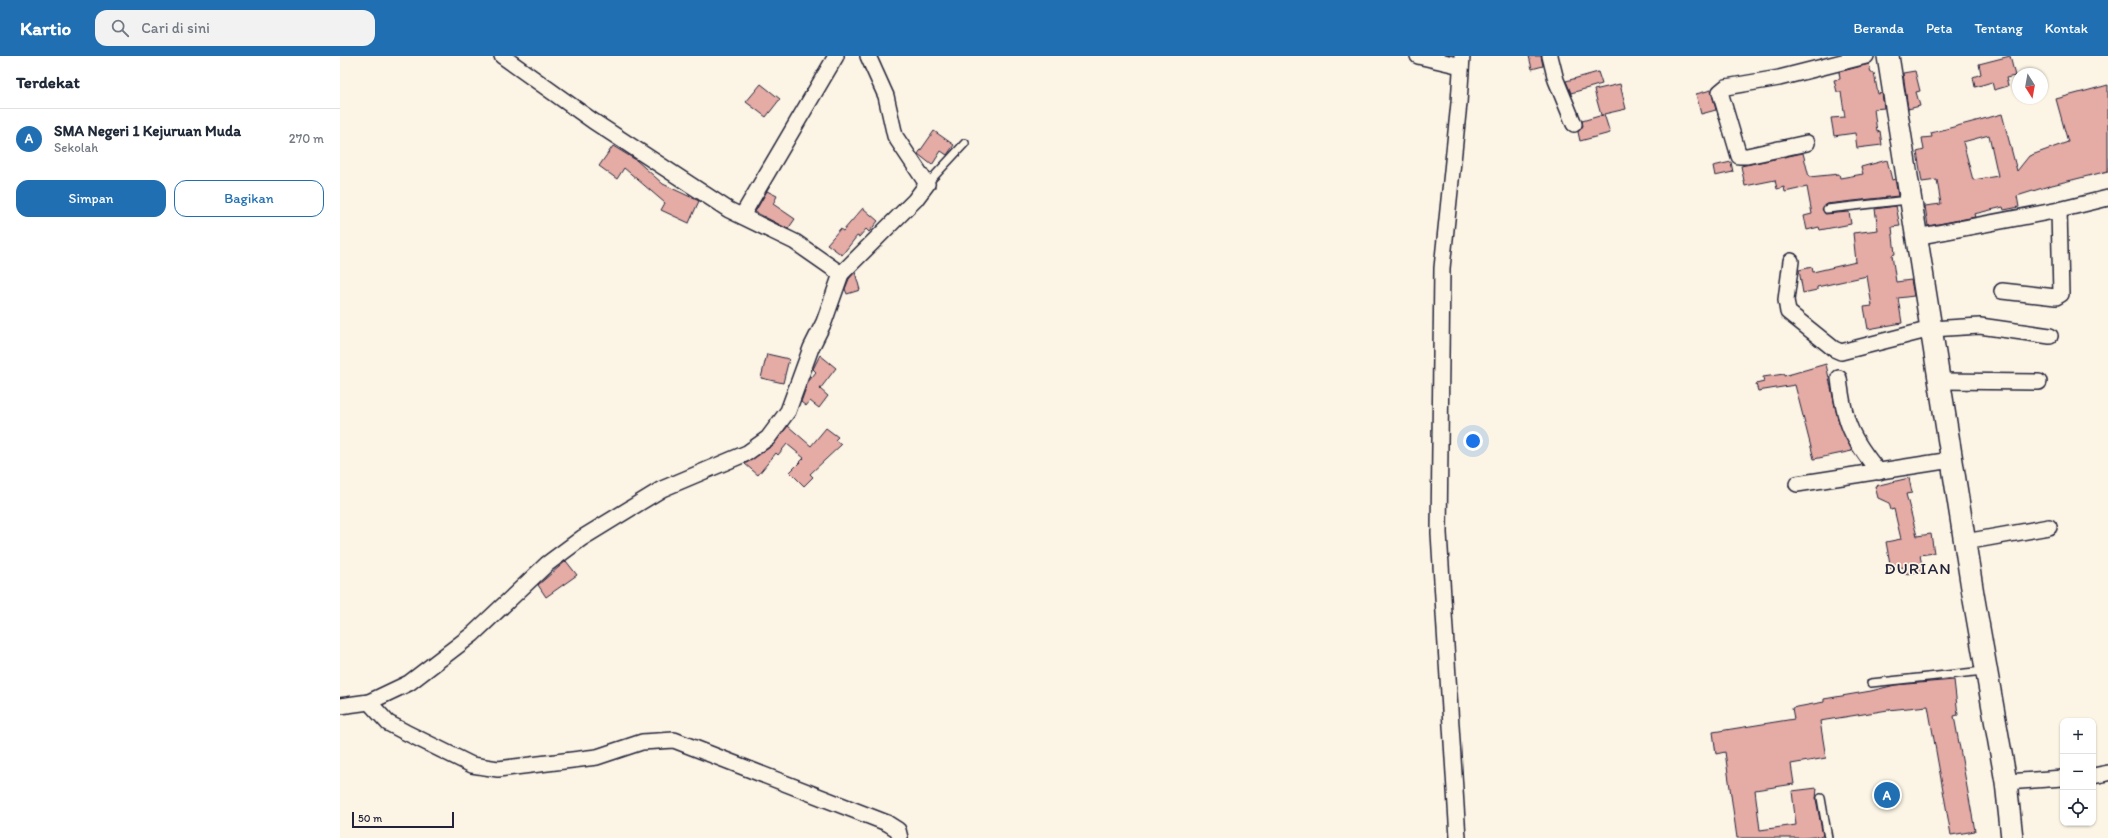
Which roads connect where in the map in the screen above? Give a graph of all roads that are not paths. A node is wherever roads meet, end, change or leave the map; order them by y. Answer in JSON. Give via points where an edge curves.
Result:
{"nodes":[{"id":1,"x":502,"y":56,"type":"edge"},
{"id":2,"x":836,"y":56,"type":"edge"},
{"id":3,"x":868,"y":56,"type":"edge"},
{"id":4,"x":1418,"y":56,"type":"edge"},
{"id":5,"x":1550,"y":56,"type":"edge"},
{"id":6,"x":1866,"y":56,"type":"edge"},
{"id":7,"x":1888,"y":56,"type":"edge"},
{"id":8,"x":1461,"y":61,"type":"edge"},
{"id":9,"x":1574,"y":124,"type":"dead end"},
{"id":10,"x":965,"y":143,"type":"dead end"},
{"id":11,"x":1807,"y":143,"type":"dead end"},
{"id":12,"x":927,"y":184,"type":"junction"},
{"id":13,"x":2108,"y":198,"type":"edge"},
{"id":14,"x":1910,"y":200,"type":"junction"},
{"id":15,"x":1827,"y":209,"type":"dead end"},
{"id":16,"x":2059,"y":210,"type":"junction"},
{"id":17,"x":742,"y":216,"type":"junction"},
{"id":18,"x":1916,"y":238,"type":"junction"},
{"id":19,"x":1791,"y":261,"type":"dead end"},
{"id":20,"x":841,"y":274,"type":"junction"},
{"id":21,"x":2002,"y":291,"type":"dead end"},
{"id":22,"x":1931,"y":330,"type":"junction"},
{"id":23,"x":2050,"y":336,"type":"dead end"},
{"id":24,"x":1839,"y":378,"type":"dead end"},
{"id":25,"x":1939,"y":381,"type":"junction"},
{"id":26,"x":2039,"y":382,"type":"dead end"},
{"id":27,"x":1952,"y":460,"type":"junction"},
{"id":28,"x":1879,"y":472,"type":"junction"},
{"id":29,"x":1797,"y":484,"type":"dead end"},
{"id":30,"x":2049,"y":527,"type":"dead end"},
{"id":31,"x":1965,"y":542,"type":"junction"},
{"id":32,"x":1986,"y":671,"type":"junction"},
{"id":33,"x":1871,"y":683,"type":"dead end"},
{"id":34,"x":369,"y":702,"type":"junction"},
{"id":35,"x":340,"y":706,"type":"edge"},
{"id":36,"x":2108,"y":774,"type":"edge"},
{"id":37,"x":2096,"y":776,"type":"edge"},
{"id":38,"x":2060,"y":778,"type":"edge"},
{"id":39,"x":2006,"y":782,"type":"junction"},
{"id":40,"x":1820,"y":798,"type":"dead end"},
{"id":41,"x":900,"y":838,"type":"edge"},
{"id":42,"x":1458,"y":838,"type":"edge"},
{"id":43,"x":1828,"y":838,"type":"edge"},
{"id":44,"x":2012,"y":838,"type":"edge"}],
"edges":[{"from":1,"to":17,"type":"street","via":[[593,121]]},
{"from":2,"to":17,"type":"street"},
{"from":3,"to":12,"type":"street","via":[[886,96],[895,136]]},
{"from":4,"to":8,"type":"street"},
{"from":5,"to":9,"type":"street","via":[[1556,80]]},
{"from":6,"to":11,"type":"street","via":[[1779,78],[1721,89],[1720,94],[1739,156]]},
{"from":7,"to":14,"type":"main road"},
{"from":8,"to":42,"type":"street","via":[[1442,268],[1439,525]]},
{"from":10,"to":12,"type":"lane"},
{"from":12,"to":20,"type":"street","via":[[915,200]]},
{"from":13,"to":16,"type":"street"},
{"from":14,"to":15,"type":"lane"},
{"from":14,"to":18,"type":"main road"},
{"from":16,"to":18,"type":"street"},
{"from":16,"to":21,"type":"street","via":[[2061,294],[2056,297]]},
{"from":17,"to":20,"type":"street","via":[[795,242]]},
{"from":18,"to":22,"type":"main road"},
{"from":19,"to":22,"type":"street","via":[[1786,300],[1788,312],[1834,349],[1841,352],[1849,351]]},
{"from":20,"to":34,"type":"street","via":[[788,411],[768,438],[747,453],[662,488],[582,538],[547,564],[473,634],[438,662],[409,683]]},
{"from":22,"to":23,"type":"street","via":[[1980,326]]},
{"from":22,"to":25,"type":"main road"},
{"from":24,"to":28,"type":"street","via":[[1842,408],[1847,423],[1861,450]]},
{"from":25,"to":26,"type":"street"},
{"from":25,"to":27,"type":"main road"},
{"from":27,"to":28,"type":"street"},
{"from":27,"to":31,"type":"main road"},
{"from":28,"to":29,"type":"street"},
{"from":30,"to":31,"type":"street"},
{"from":31,"to":32,"type":"main road"},
{"from":32,"to":33,"type":"lane"},
{"from":32,"to":39,"type":"main road"},
{"from":34,"to":35,"type":"street"},
{"from":34,"to":41,"type":"street","via":[[388,723],[399,729],[472,765],[498,769],[597,756],[642,742],[674,740],[887,823],[898,830]]},
{"from":36,"to":37,"type":"street"},
{"from":38,"to":39,"type":"street"},
{"from":39,"to":44,"type":"main road"},
{"from":40,"to":43,"type":"lane"}]}
